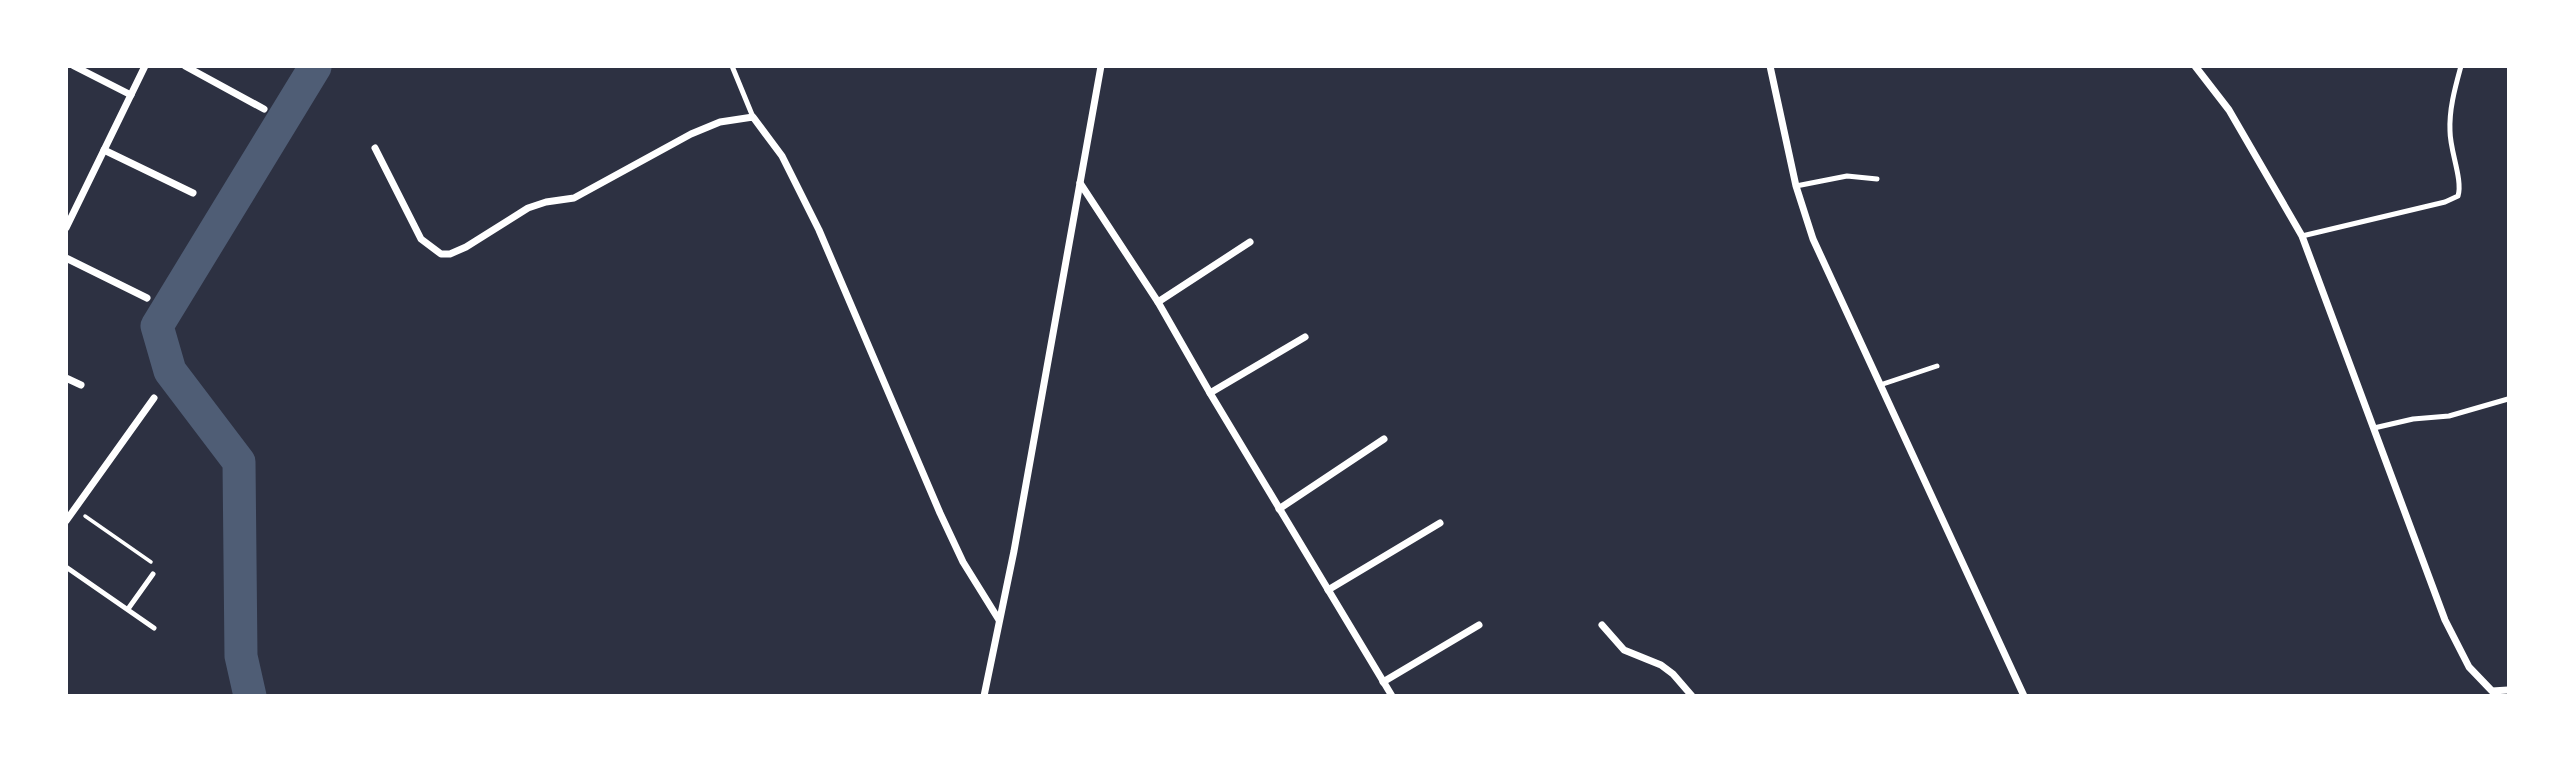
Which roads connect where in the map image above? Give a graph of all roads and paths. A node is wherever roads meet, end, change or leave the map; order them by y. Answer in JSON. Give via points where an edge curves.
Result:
{"nodes":[{"id":1,"x":74,"y":66,"type":"edge"},
{"id":2,"x":145,"y":66,"type":"edge"},
{"id":3,"x":185,"y":66,"type":"edge"},
{"id":4,"x":732,"y":66,"type":"edge"},
{"id":5,"x":1101,"y":66,"type":"edge"},
{"id":6,"x":1770,"y":66,"type":"edge"},
{"id":7,"x":2195,"y":66,"type":"edge"},
{"id":8,"x":2461,"y":66,"type":"edge"},
{"id":9,"x":131,"y":95,"type":"junction"},
{"id":10,"x":264,"y":108,"type":"dead end"},
{"id":11,"x":753,"y":117,"type":"junction"},
{"id":12,"x":375,"y":148,"type":"dead end"},
{"id":13,"x":104,"y":150,"type":"junction"},
{"id":14,"x":1877,"y":179,"type":"dead end"},
{"id":15,"x":1080,"y":183,"type":"junction"},
{"id":16,"x":1796,"y":186,"type":"junction"},
{"id":17,"x":194,"y":193,"type":"dead end"},
{"id":18,"x":66,"y":228,"type":"edge"},
{"id":19,"x":2302,"y":236,"type":"junction"},
{"id":20,"x":1250,"y":242,"type":"dead end"},
{"id":21,"x":66,"y":258,"type":"edge"},
{"id":22,"x":147,"y":298,"type":"dead end"},
{"id":23,"x":1158,"y":302,"type":"junction"},
{"id":24,"x":1306,"y":338,"type":"dead end"},
{"id":25,"x":1937,"y":366,"type":"dead end"},
{"id":26,"x":66,"y":378,"type":"edge"},
{"id":27,"x":81,"y":385,"type":"dead end"},
{"id":28,"x":1880,"y":385,"type":"junction"},
{"id":29,"x":1210,"y":393,"type":"junction"},
{"id":30,"x":154,"y":398,"type":"dead end"},
{"id":31,"x":2508,"y":399,"type":"edge"},
{"id":32,"x":2374,"y":428,"type":"junction"},
{"id":33,"x":1384,"y":439,"type":"dead end"},
{"id":34,"x":75,"y":509,"type":"junction"},
{"id":35,"x":1279,"y":509,"type":"junction"},
{"id":36,"x":66,"y":521,"type":"edge"},
{"id":37,"x":1440,"y":523,"type":"dead end"},
{"id":38,"x":151,"y":562,"type":"dead end"},
{"id":39,"x":66,"y":567,"type":"edge"},
{"id":40,"x":153,"y":573,"type":"dead end"},
{"id":41,"x":1328,"y":590,"type":"junction"},
{"id":42,"x":128,"y":609,"type":"junction"},
{"id":43,"x":999,"y":620,"type":"junction"},
{"id":44,"x":1479,"y":625,"type":"dead end"},
{"id":45,"x":1602,"y":625,"type":"dead end"},
{"id":46,"x":154,"y":628,"type":"dead end"},
{"id":47,"x":1383,"y":682,"type":"junction"},
{"id":48,"x":2508,"y":690,"type":"edge"},
{"id":49,"x":984,"y":695,"type":"edge"},
{"id":50,"x":1392,"y":695,"type":"edge"},
{"id":51,"x":1692,"y":695,"type":"edge"},
{"id":52,"x":2024,"y":695,"type":"edge"}],
"edges":[{"from":1,"to":9,"type":"street"},
{"from":2,"to":9,"type":"street"},
{"from":3,"to":10,"type":"street"},
{"from":4,"to":11,"type":"lane"},
{"from":5,"to":15,"type":"street"},
{"from":6,"to":16,"type":"street"},
{"from":7,"to":19,"type":"street","via":[[2229,110]]},
{"from":8,"to":19,"type":"lane","via":[[2450,110],[2454,163],[2461,186],[2458,196]]},
{"from":9,"to":13,"type":"street"},
{"from":11,"to":12,"type":"street","via":[[720,122],[691,134],[573,198],[528,208],[450,254],[441,254],[421,239]]},
{"from":11,"to":43,"type":"street","via":[[782,156],[819,230],[940,513],[963,562]]},
{"from":13,"to":17,"type":"street"},
{"from":13,"to":18,"type":"street"},
{"from":14,"to":16,"type":"lane","via":[[1847,176]]},
{"from":15,"to":23,"type":"street"},
{"from":15,"to":43,"type":"street"},
{"from":16,"to":28,"type":"street","via":[[1814,239]]},
{"from":19,"to":32,"type":"street"},
{"from":20,"to":23,"type":"street"},
{"from":21,"to":22,"type":"street"},
{"from":23,"to":29,"type":"street"},
{"from":24,"to":29,"type":"street"},
{"from":25,"to":28,"type":"lane"},
{"from":26,"to":27,"type":"street"},
{"from":28,"to":52,"type":"street"},
{"from":29,"to":35,"type":"street"},
{"from":30,"to":34,"type":"street"},
{"from":31,"to":32,"type":"lane","via":[[2449,416]]},
{"from":32,"to":48,"type":"street","via":[[2445,621],[2469,667],[2492,691]]},
{"from":33,"to":35,"type":"street"},
{"from":34,"to":36,"type":"street"},
{"from":34,"to":38,"type":"path"},
{"from":35,"to":41,"type":"street"},
{"from":37,"to":41,"type":"street"},
{"from":39,"to":42,"type":"lane"},
{"from":40,"to":42,"type":"lane"},
{"from":41,"to":47,"type":"street"},
{"from":42,"to":46,"type":"lane"},
{"from":43,"to":49,"type":"street"},
{"from":44,"to":47,"type":"street"},
{"from":45,"to":51,"type":"street","via":[[1624,650],[1661,665]]},
{"from":47,"to":50,"type":"street"}]}
